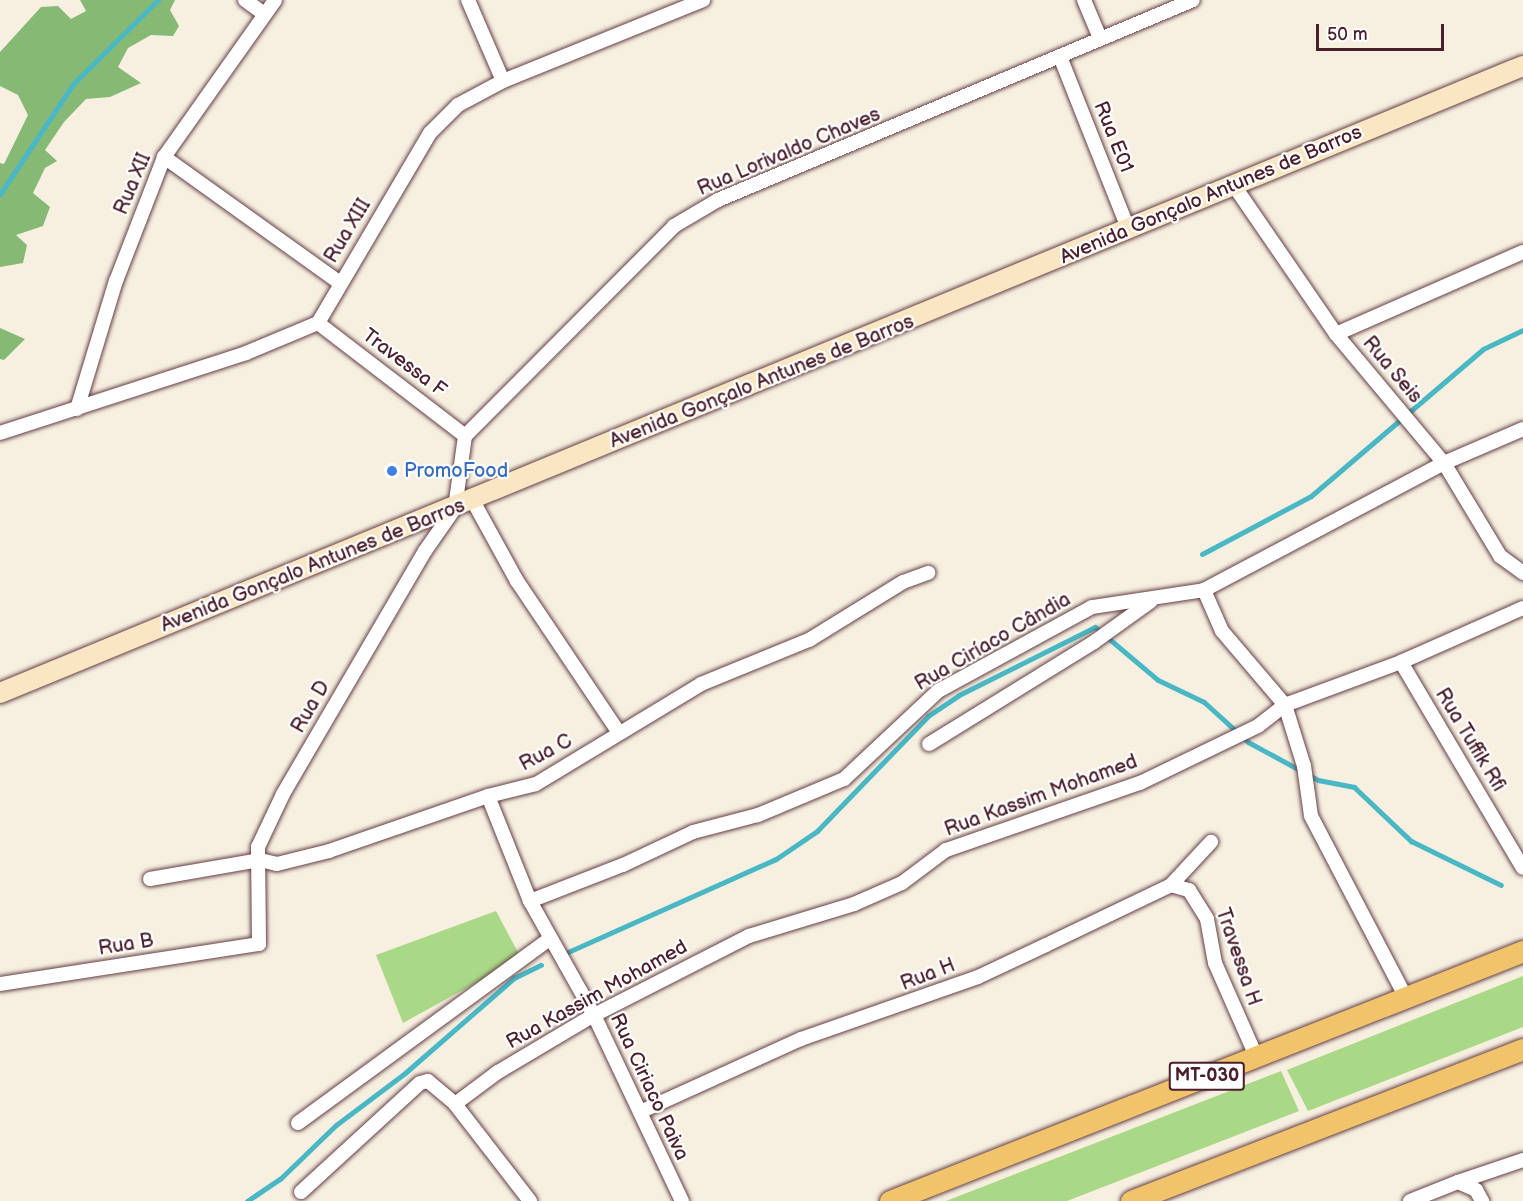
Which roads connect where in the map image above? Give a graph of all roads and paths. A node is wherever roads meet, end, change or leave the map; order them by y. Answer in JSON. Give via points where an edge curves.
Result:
{"nodes":[{"id":1,"x":245,"y":0,"type":"edge"},
{"id":2,"x":275,"y":0,"type":"edge"},
{"id":3,"x":468,"y":0,"type":"edge"},
{"id":4,"x":703,"y":0,"type":"edge"},
{"id":5,"x":1084,"y":0,"type":"edge"},
{"id":6,"x":1193,"y":0,"type":"edge"},
{"id":7,"x":264,"y":14,"type":"junction"},
{"id":8,"x":1100,"y":38,"type":"junction"},
{"id":9,"x":1061,"y":58,"type":"junction"},
{"id":10,"x":1523,"y":66,"type":"edge"},
{"id":11,"x":503,"y":81,"type":"junction"},
{"id":12,"x":164,"y":157,"type":"junction"},
{"id":13,"x":1235,"y":187,"type":"junction"},
{"id":14,"x":1129,"y":231,"type":"junction"},
{"id":15,"x":1523,"y":252,"type":"edge"},
{"id":16,"x":340,"y":282,"type":"junction"},
{"id":17,"x":318,"y":323,"type":"junction"},
{"id":18,"x":1336,"y":334,"type":"junction"},
{"id":19,"x":77,"y":409,"type":"junction"},
{"id":20,"x":1523,"y":429,"type":"edge"},
{"id":21,"x":0,"y":434,"type":"edge"},
{"id":22,"x":465,"y":436,"type":"junction"},
{"id":23,"x":1444,"y":463,"type":"junction"},
{"id":24,"x":464,"y":505,"type":"junction"},
{"id":25,"x":928,"y":573,"type":"dead end"},
{"id":26,"x":1523,"y":573,"type":"edge"},
{"id":27,"x":1204,"y":590,"type":"junction"},
{"id":28,"x":1155,"y":598,"type":"junction"},
{"id":29,"x":1523,"y":608,"type":"edge"},
{"id":30,"x":1401,"y":662,"type":"junction"},
{"id":31,"x":0,"y":693,"type":"edge"},
{"id":32,"x":1285,"y":705,"type":"junction"},
{"id":33,"x":620,"y":734,"type":"junction"},
{"id":34,"x":928,"y":744,"type":"dead end"},
{"id":35,"x":488,"y":796,"type":"junction"},
{"id":36,"x":1211,"y":842,"type":"dead end"},
{"id":37,"x":260,"y":860,"type":"junction"},
{"id":38,"x":1523,"y":868,"type":"edge"},
{"id":39,"x":150,"y":879,"type":"dead end"},
{"id":40,"x":1171,"y":885,"type":"junction"},
{"id":41,"x":530,"y":901,"type":"junction"},
{"id":42,"x":549,"y":939,"type":"junction"},
{"id":43,"x":259,"y":944,"type":"joint"},
{"id":44,"x":1523,"y":951,"type":"edge"},
{"id":45,"x":0,"y":984,"type":"edge"},
{"id":46,"x":1405,"y":996,"type":"junction"},
{"id":47,"x":594,"y":1015,"type":"junction"},
{"id":48,"x":1523,"y":1049,"type":"edge"},
{"id":49,"x":1256,"y":1056,"type":"junction"},
{"id":50,"x":455,"y":1104,"type":"junction"},
{"id":51,"x":640,"y":1112,"type":"junction"},
{"id":52,"x":298,"y":1123,"type":"dead end"},
{"id":53,"x":1523,"y":1160,"type":"edge"},
{"id":54,"x":1492,"y":1172,"type":"junction"},
{"id":55,"x":1451,"y":1183,"type":"junction"},
{"id":56,"x":302,"y":1192,"type":"dead end"},
{"id":57,"x":1482,"y":1200,"type":"edge"},
{"id":58,"x":530,"y":1201,"type":"edge"},
{"id":59,"x":682,"y":1201,"type":"edge"},
{"id":60,"x":890,"y":1201,"type":"edge"},
{"id":61,"x":1131,"y":1201,"type":"edge"},
{"id":62,"x":1410,"y":1201,"type":"edge"},
{"id":63,"x":1432,"y":1201,"type":"edge"}],
"edges":[{"from":1,"to":7,"type":"street"},
{"from":2,"to":7,"type":"street","name":"Rua XII"},
{"from":3,"to":11,"type":"street"},
{"from":4,"to":11,"type":"street","name":"Rua XIII"},
{"from":5,"to":8,"type":"street"},
{"from":6,"to":8,"type":"street","name":"Rua Lorivaldo Chaves"},
{"from":7,"to":12,"type":"street","name":"Rua XII"},
{"from":8,"to":9,"type":"street","name":"Rua Lorivaldo Chaves"},
{"from":9,"to":14,"type":"street","name":"Rua E01"},
{"from":9,"to":22,"type":"street","name":"Rua Lorivaldo Chaves","via":[[718,200],[674,226]]},
{"from":10,"to":13,"type":"main road","name":"Avenida Gonçalo Antunes de Barros"},
{"from":11,"to":16,"type":"street","name":"Rua XIII","via":[[458,105],[430,133]]},
{"from":12,"to":16,"type":"street"},
{"from":12,"to":19,"type":"street","name":"Rua XII","via":[[116,281]]},
{"from":13,"to":14,"type":"main road","name":"Avenida Gonçalo Antunes de Barros"},
{"from":13,"to":18,"type":"street","name":"Rua Seis"},
{"from":14,"to":24,"type":"main road","name":"Avenida Gonçalo Antunes de Barros"},
{"from":15,"to":18,"type":"street"},
{"from":16,"to":17,"type":"street","name":"Rua XIII"},
{"from":17,"to":19,"type":"street","via":[[284,340]]},
{"from":17,"to":22,"type":"street","name":"Travessa F"},
{"from":18,"to":23,"type":"street","name":"Rua Seis"},
{"from":19,"to":21,"type":"street"},
{"from":20,"to":23,"type":"street","name":"Rua Ciríaco Cândia"},
{"from":22,"to":24,"type":"street"},
{"from":23,"to":26,"type":"street","name":"Rua Seis","via":[[1500,556]]},
{"from":23,"to":27,"type":"street","name":"Rua Ciríaco Cândia"},
{"from":24,"to":31,"type":"main road","name":"Avenida Gonçalo Antunes de Barros"},
{"from":24,"to":33,"type":"street"},
{"from":24,"to":37,"type":"street","name":"Rua D","via":[[425,551],[283,794],[258,847]]},
{"from":25,"to":33,"type":"street","name":"Rua C","via":[[903,582],[809,640],[701,684]]},
{"from":27,"to":28,"type":"street","name":"Rua Ciríaco Cândia"},
{"from":27,"to":32,"type":"street","via":[[1222,631]]},
{"from":28,"to":34,"type":"street","via":[[1094,642]]},
{"from":28,"to":41,"type":"street","name":"Rua Ciríaco Cândia","via":[[1092,607],[938,691],[844,779],[758,815],[693,832],[623,865]]},
{"from":29,"to":30,"type":"street","name":"Rua Kassim Mohamed"},
{"from":30,"to":32,"type":"street","name":"Rua Kassim Mohamed"},
{"from":30,"to":38,"type":"street","name":"Rua Tuffik Rfi"},
{"from":32,"to":46,"type":"street","via":[[1304,766],[1311,816],[1331,861]]},
{"from":32,"to":47,"type":"street","name":"Rua Kassim Mohamed","via":[[1250,729],[1140,783],[946,850],[902,883],[854,903],[749,936]]},
{"from":33,"to":35,"type":"street","name":"Rua C","via":[[536,784]]},
{"from":35,"to":37,"type":"street","name":"Rua C","via":[[329,851],[276,864]]},
{"from":35,"to":41,"type":"street","name":"Rua Ciriaco Paiva"},
{"from":36,"to":40,"type":"street","name":"Rua H"},
{"from":37,"to":39,"type":"street","name":"Rua C"},
{"from":37,"to":43,"type":"street","name":"Rua D"},
{"from":40,"to":49,"type":"street","name":"Travessa H","via":[[1189,890],[1208,919],[1215,963]]},
{"from":40,"to":51,"type":"street","name":"Rua H","via":[[978,977],[801,1039]]},
{"from":41,"to":42,"type":"street","name":"Rua Ciriaco Paiva"},
{"from":42,"to":47,"type":"street","name":"Rua Ciriaco Paiva"},
{"from":42,"to":52,"type":"street"},
{"from":43,"to":45,"type":"street","name":"Rua B"},
{"from":44,"to":46,"type":"main road","number":"MT-030"},
{"from":46,"to":49,"type":"main road","number":"MT-030"},
{"from":47,"to":50,"type":"street","name":"Rua Kassim Mohamed","via":[[498,1072]]},
{"from":47,"to":51,"type":"street","name":"Rua Ciriaco Paiva"},
{"from":48,"to":61,"type":"main road"},
{"from":49,"to":60,"type":"main road","number":"MT-030"},
{"from":50,"to":56,"type":"street","via":[[433,1082],[420,1083]]},
{"from":50,"to":58,"type":"street"},
{"from":51,"to":59,"type":"street","name":"Rua Ciriaco Paiva"},
{"from":53,"to":54,"type":"street"},
{"from":54,"to":55,"type":"street"},
{"from":54,"to":57,"type":"street"},
{"from":55,"to":57,"type":"street","via":[[1468,1184]]},
{"from":55,"to":62,"type":"street"},
{"from":55,"to":63,"type":"street"}]}
